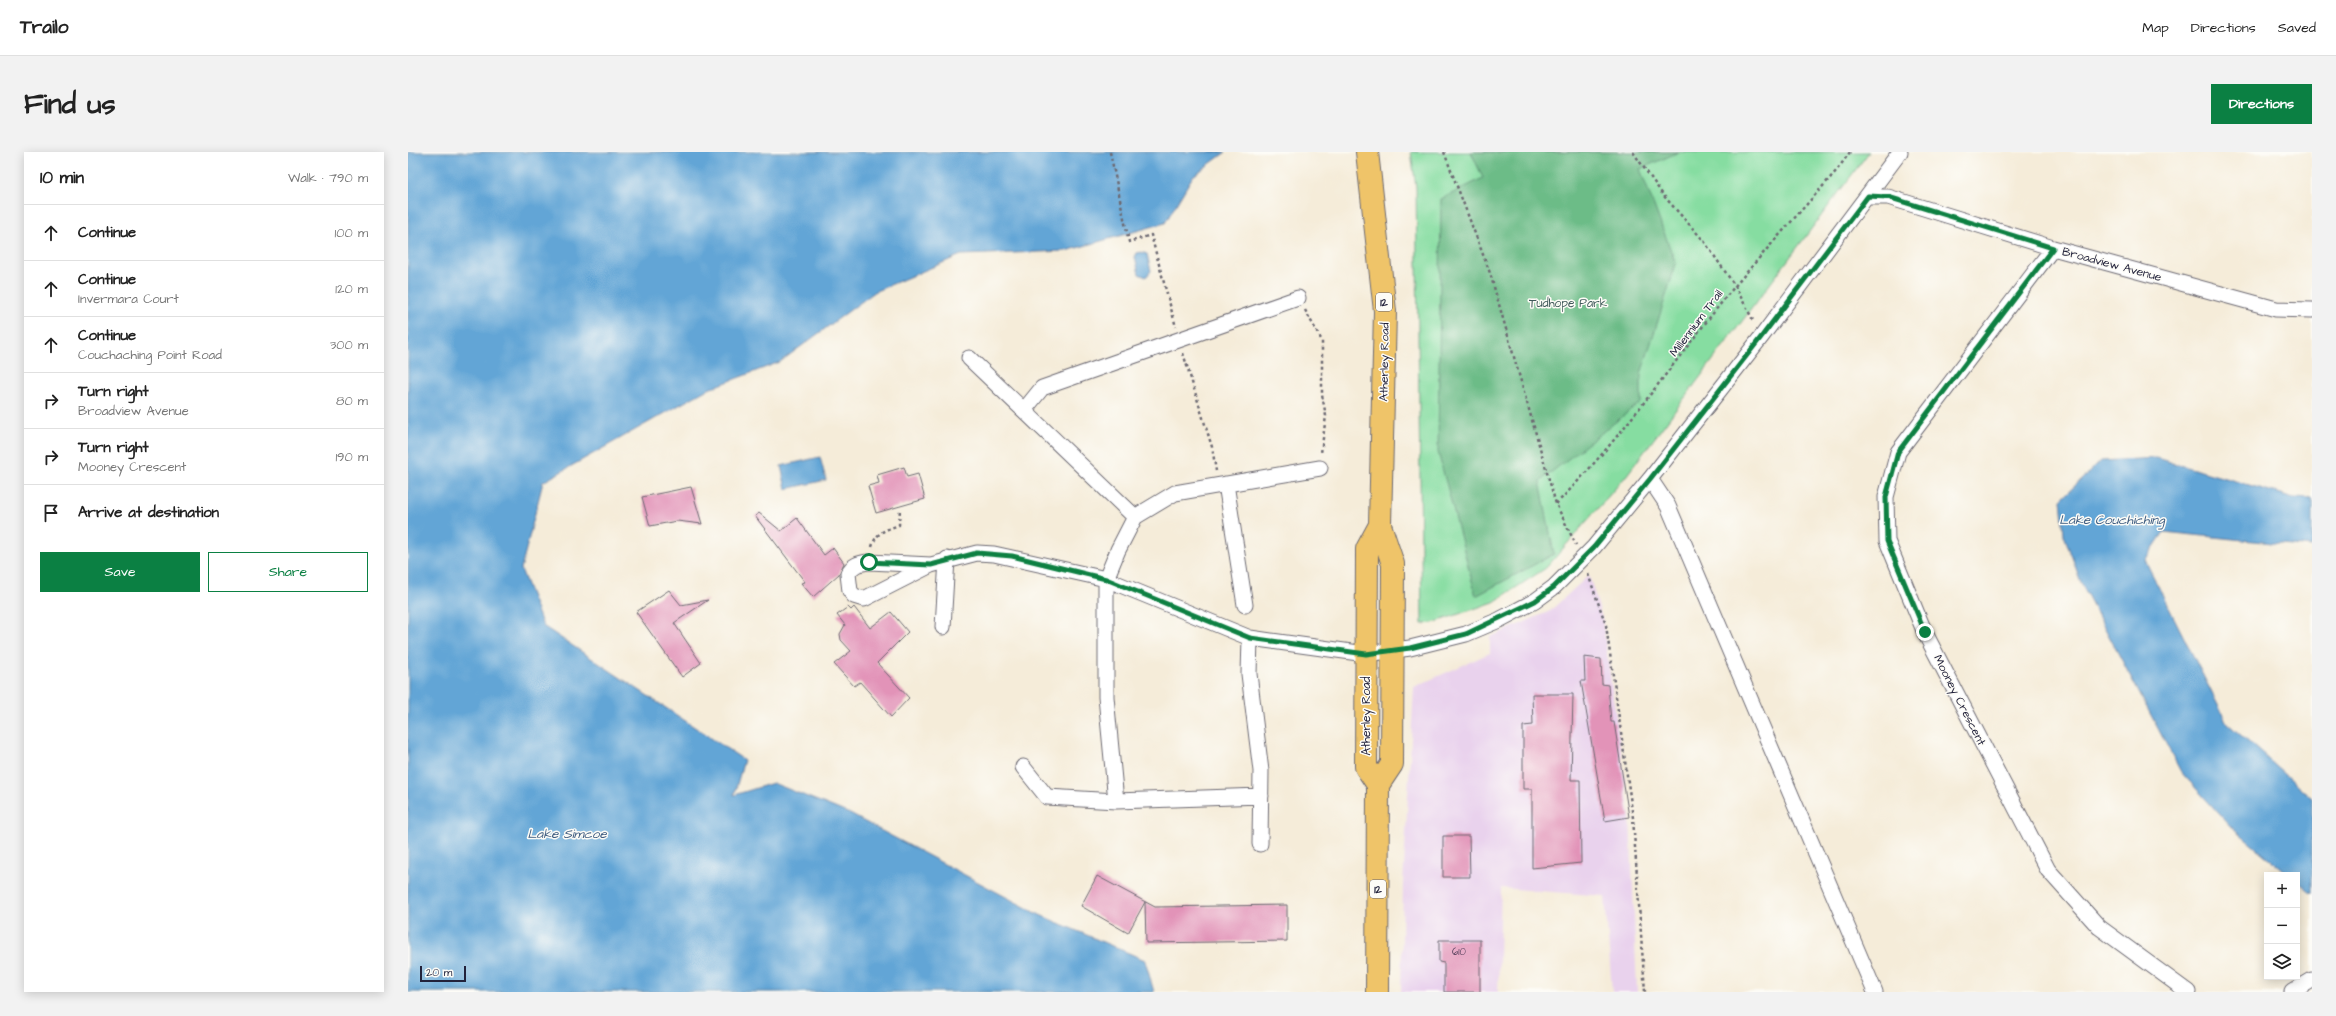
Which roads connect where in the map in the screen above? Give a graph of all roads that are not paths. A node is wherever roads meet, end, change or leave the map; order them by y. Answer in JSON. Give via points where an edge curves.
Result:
{"nodes":[{"id":1,"x":1367,"y":152,"type":"edge"},
{"id":2,"x":1900,"y":152,"type":"edge"},
{"id":3,"x":1868,"y":196,"type":"junction"},
{"id":4,"x":2053,"y":248,"type":"junction"},
{"id":5,"x":1298,"y":298,"type":"road end"},
{"id":6,"x":2312,"y":310,"type":"edge"},
{"id":7,"x":969,"y":358,"type":"dead end"},
{"id":8,"x":1025,"y":409,"type":"junction"},
{"id":9,"x":1320,"y":468,"type":"road end"},
{"id":10,"x":1650,"y":479,"type":"junction"},
{"id":11,"x":1226,"y":484,"type":"junction"},
{"id":12,"x":1135,"y":516,"type":"junction"},
{"id":13,"x":1380,"y":525,"type":"junction"},
{"id":14,"x":947,"y":559,"type":"junction"},
{"id":15,"x":931,"y":565,"type":"junction"},
{"id":16,"x":1106,"y":579,"type":"junction"},
{"id":17,"x":1245,"y":605,"type":"dead end"},
{"id":18,"x":943,"y":627,"type":"dead end"},
{"id":19,"x":1250,"y":638,"type":"junction"},
{"id":20,"x":1392,"y":651,"type":"junction"},
{"id":21,"x":1366,"y":654,"type":"junction"},
{"id":22,"x":1023,"y":767,"type":"dead end"},
{"id":23,"x":1378,"y":785,"type":"junction"},
{"id":24,"x":1261,"y":796,"type":"junction"},
{"id":25,"x":1116,"y":801,"type":"junction"},
{"id":26,"x":1260,"y":844,"type":"dead end"},
{"id":27,"x":2312,"y":980,"type":"edge"},
{"id":28,"x":1377,"y":992,"type":"edge"},
{"id":29,"x":1875,"y":992,"type":"edge"},
{"id":30,"x":2188,"y":992,"type":"edge"},
{"id":31,"x":2292,"y":992,"type":"edge"}],
"edges":[{"from":1,"to":13,"type":"highway","name":"Atherley Road","number":"12","via":[[1385,311]]},
{"from":2,"to":3,"type":"street"},
{"from":3,"to":4,"type":"street","name":"Broadview Avenue","via":[[1888,197]]},
{"from":3,"to":10,"type":"street"},
{"from":4,"to":6,"type":"street","name":"Broadview Avenue","via":[[2276,309]]},
{"from":4,"to":30,"type":"street","name":"Mooney Crescent","via":[[1898,452],[1886,497],[1887,541],[1925,632],[2048,870],[2099,927]]},
{"from":5,"to":8,"type":"street","via":[[1042,388]]},
{"from":7,"to":8,"type":"street"},
{"from":8,"to":12,"type":"street"},
{"from":9,"to":11,"type":"street"},
{"from":10,"to":20,"type":"street","via":[[1583,558],[1554,587],[1535,601],[1466,634]]},
{"from":10,"to":29,"type":"street","via":[[1668,506]]},
{"from":11,"to":12,"type":"street","via":[[1175,493]]},
{"from":11,"to":17,"type":"street"},
{"from":12,"to":16,"type":"street"},
{"from":13,"to":20,"type":"highway","name":"Atherley Road","number":"12","via":[[1393,564]]},
{"from":13,"to":21,"type":"highway","name":"Atherley Road","number":"12","via":[[1367,549]]},
{"from":14,"to":15,"type":"street"},
{"from":14,"to":16,"type":"street","via":[[977,553],[994,554]]},
{"from":14,"to":18,"type":"street"},
{"from":15,"to":15,"type":"street","via":[[864,599],[854,596],[850,591],[848,574],[854,566],[869,562]]},
{"from":16,"to":19,"type":"street"},
{"from":16,"to":25,"type":"street","via":[[1106,697]]},
{"from":19,"to":21,"type":"street"},
{"from":19,"to":24,"type":"street","via":[[1249,674],[1261,771]]},
{"from":20,"to":21,"type":"street"},
{"from":20,"to":23,"type":"highway","name":"Atherley Road","number":"12","via":[[1392,764]]},
{"from":21,"to":23,"type":"highway","name":"Atherley Road","number":"12","via":[[1366,767]]},
{"from":22,"to":25,"type":"street","via":[[1047,798]]},
{"from":23,"to":28,"type":"highway","number":"12"},
{"from":24,"to":25,"type":"street"},
{"from":24,"to":26,"type":"street"},
{"from":27,"to":31,"type":"street"}]}
